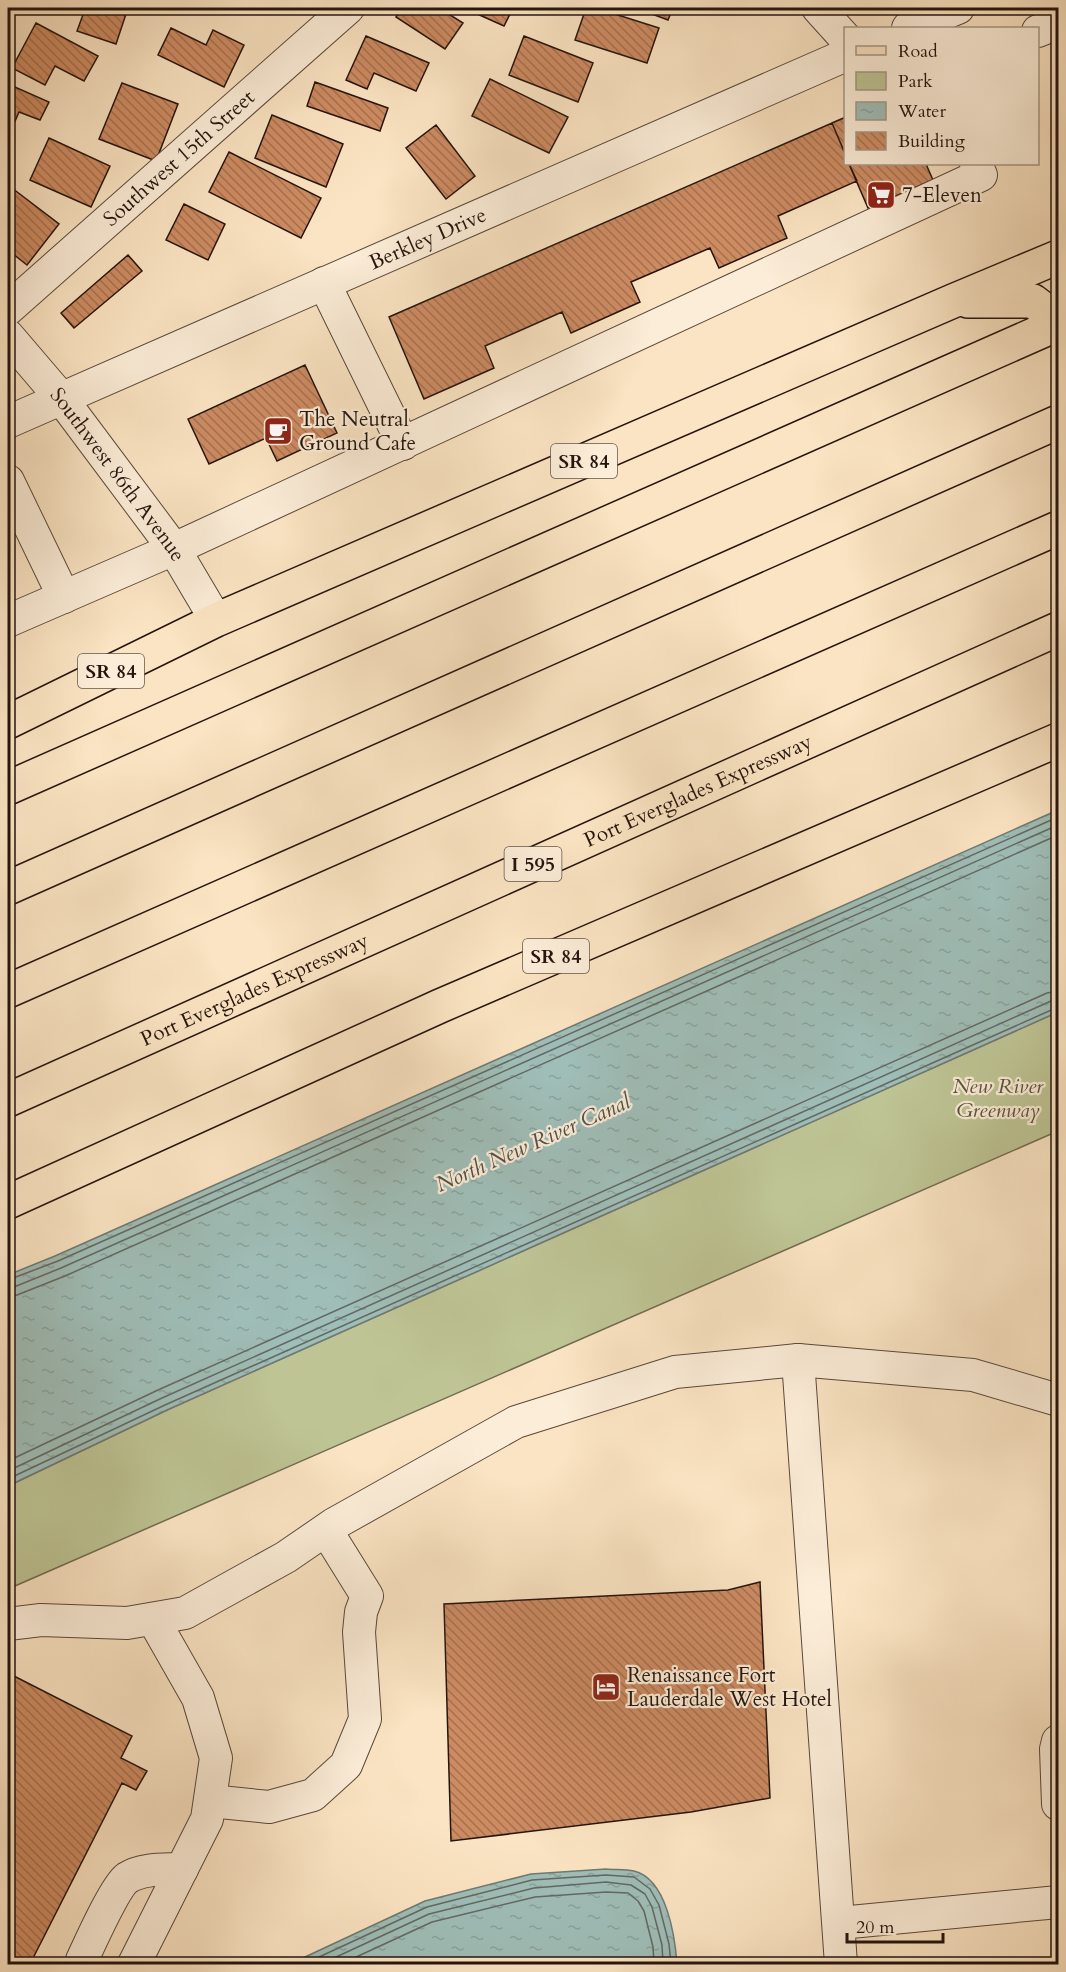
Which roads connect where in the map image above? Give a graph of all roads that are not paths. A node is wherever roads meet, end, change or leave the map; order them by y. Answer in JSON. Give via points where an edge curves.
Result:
{"nodes":[{"id":1,"x":348,"y":8,"type":"edge"},
{"id":2,"x":818,"y":8,"type":"edge"},
{"id":3,"x":958,"y":8,"type":"edge"},
{"id":4,"x":1059,"y":23,"type":"edge"},
{"id":5,"x":915,"y":27,"type":"edge"},
{"id":6,"x":1039,"y":31,"type":"edge"},
{"id":7,"x":844,"y":37,"type":"edge"},
{"id":8,"x":844,"y":56,"type":"edge"},
{"id":9,"x":976,"y":165,"type":"edge"},
{"id":10,"x":1059,"y":257,"type":"edge"},
{"id":11,"x":324,"y":283,"type":"junction"},
{"id":12,"x":953,"y":301,"type":"junction"},
{"id":13,"x":8,"y":309,"type":"edge"},
{"id":14,"x":1059,"y":322,"type":"edge"},
{"id":15,"x":8,"y":336,"type":"edge"},
{"id":16,"x":61,"y":398,"type":"junction"},
{"id":17,"x":8,"y":422,"type":"edge"},
{"id":18,"x":1049,"y":427,"type":"edge"},
{"id":19,"x":403,"y":444,"type":"junction"},
{"id":20,"x":8,"y":482,"type":"edge"},
{"id":21,"x":1059,"y":528,"type":"edge"},
{"id":22,"x":174,"y":549,"type":"junction"},
{"id":23,"x":64,"y":597,"type":"junction"},
{"id":24,"x":216,"y":620,"type":"junction"},
{"id":25,"x":8,"y":621,"type":"edge"},
{"id":26,"x":1059,"y":629,"type":"edge"},
{"id":27,"x":8,"y":722,"type":"edge"},
{"id":28,"x":1059,"y":740,"type":"edge"},
{"id":29,"x":8,"y":788,"type":"edge"},
{"id":30,"x":8,"y":888,"type":"edge"},
{"id":31,"x":8,"y":991,"type":"edge"},
{"id":32,"x":8,"y":1100,"type":"edge"},
{"id":33,"x":8,"y":1202,"type":"edge"},
{"id":34,"x":798,"y":1360,"type":"junction"},
{"id":35,"x":1059,"y":1400,"type":"edge"},
{"id":36,"x":326,"y":1530,"type":"junction"},
{"id":37,"x":153,"y":1619,"type":"junction"},
{"id":38,"x":8,"y":1624,"type":"edge"},
{"id":39,"x":1059,"y":1741,"type":"edge"},
{"id":40,"x":210,"y":1801,"type":"junction"},
{"id":41,"x":1059,"y":1804,"type":"edge"},
{"id":42,"x":182,"y":1869,"type":"junction"},
{"id":43,"x":1059,"y":1902,"type":"edge"},
{"id":44,"x":840,"y":1923,"type":"junction"},
{"id":45,"x":82,"y":1959,"type":"dead end"},
{"id":46,"x":134,"y":1965,"type":"edge"},
{"id":47,"x":841,"y":1965,"type":"edge"}],
"edges":[{"from":1,"to":13,"type":"street","name":"Southwest 15th Street"},
{"from":2,"to":7,"type":"street"},
{"from":3,"to":5,"type":"street"},
{"from":4,"to":6,"type":"street"},
{"from":8,"to":11,"type":"street","name":"Berkley Drive"},
{"from":9,"to":19,"type":"street","via":[[981,175]]},
{"from":10,"to":12,"type":"main road","number":"SR 84"},
{"from":11,"to":16,"type":"street","name":"Berkley Drive"},
{"from":11,"to":19,"type":"street"},
{"from":12,"to":14,"type":"main road","via":[[1033,301]]},
{"from":12,"to":24,"type":"main road","number":"SR 84"},
{"from":14,"to":29,"type":"main road"},
{"from":15,"to":16,"type":"street","name":"Southwest 86th Avenue"},
{"from":16,"to":17,"type":"street","name":"Berkley Drive"},
{"from":16,"to":22,"type":"street","name":"Southwest 86th Avenue"},
{"from":18,"to":30,"type":"main road"},
{"from":19,"to":22,"type":"street"},
{"from":20,"to":23,"type":"street"},
{"from":21,"to":31,"type":"main road"},
{"from":22,"to":23,"type":"street"},
{"from":22,"to":24,"type":"street","name":"Southwest 86th Avenue"},
{"from":23,"to":25,"type":"street"},
{"from":24,"to":27,"type":"main road","number":"SR 84"},
{"from":26,"to":32,"type":"main road","name":"Port Everglades Expressway","number":"I 595"},
{"from":28,"to":33,"type":"main road","number":"SR 84","via":[[451,1001]]},
{"from":34,"to":35,"type":"street","via":[[973,1375]]},
{"from":34,"to":36,"type":"street","via":[[675,1372],[516,1422]]},
{"from":34,"to":44,"type":"street"},
{"from":36,"to":37,"type":"street","via":[[185,1613]]},
{"from":36,"to":40,"type":"street","via":[[367,1596],[360,1632],[365,1719],[346,1765],[313,1795],[269,1807]]},
{"from":37,"to":38,"type":"street","via":[[127,1623],[41,1620]]},
{"from":37,"to":40,"type":"street","via":[[198,1698],[216,1758]]},
{"from":39,"to":41,"type":"street"},
{"from":40,"to":42,"type":"street","via":[[207,1819]]},
{"from":42,"to":45,"type":"street","via":[[145,1871],[126,1879]]},
{"from":42,"to":46,"type":"street"},
{"from":43,"to":44,"type":"street"},
{"from":44,"to":47,"type":"street"}]}
